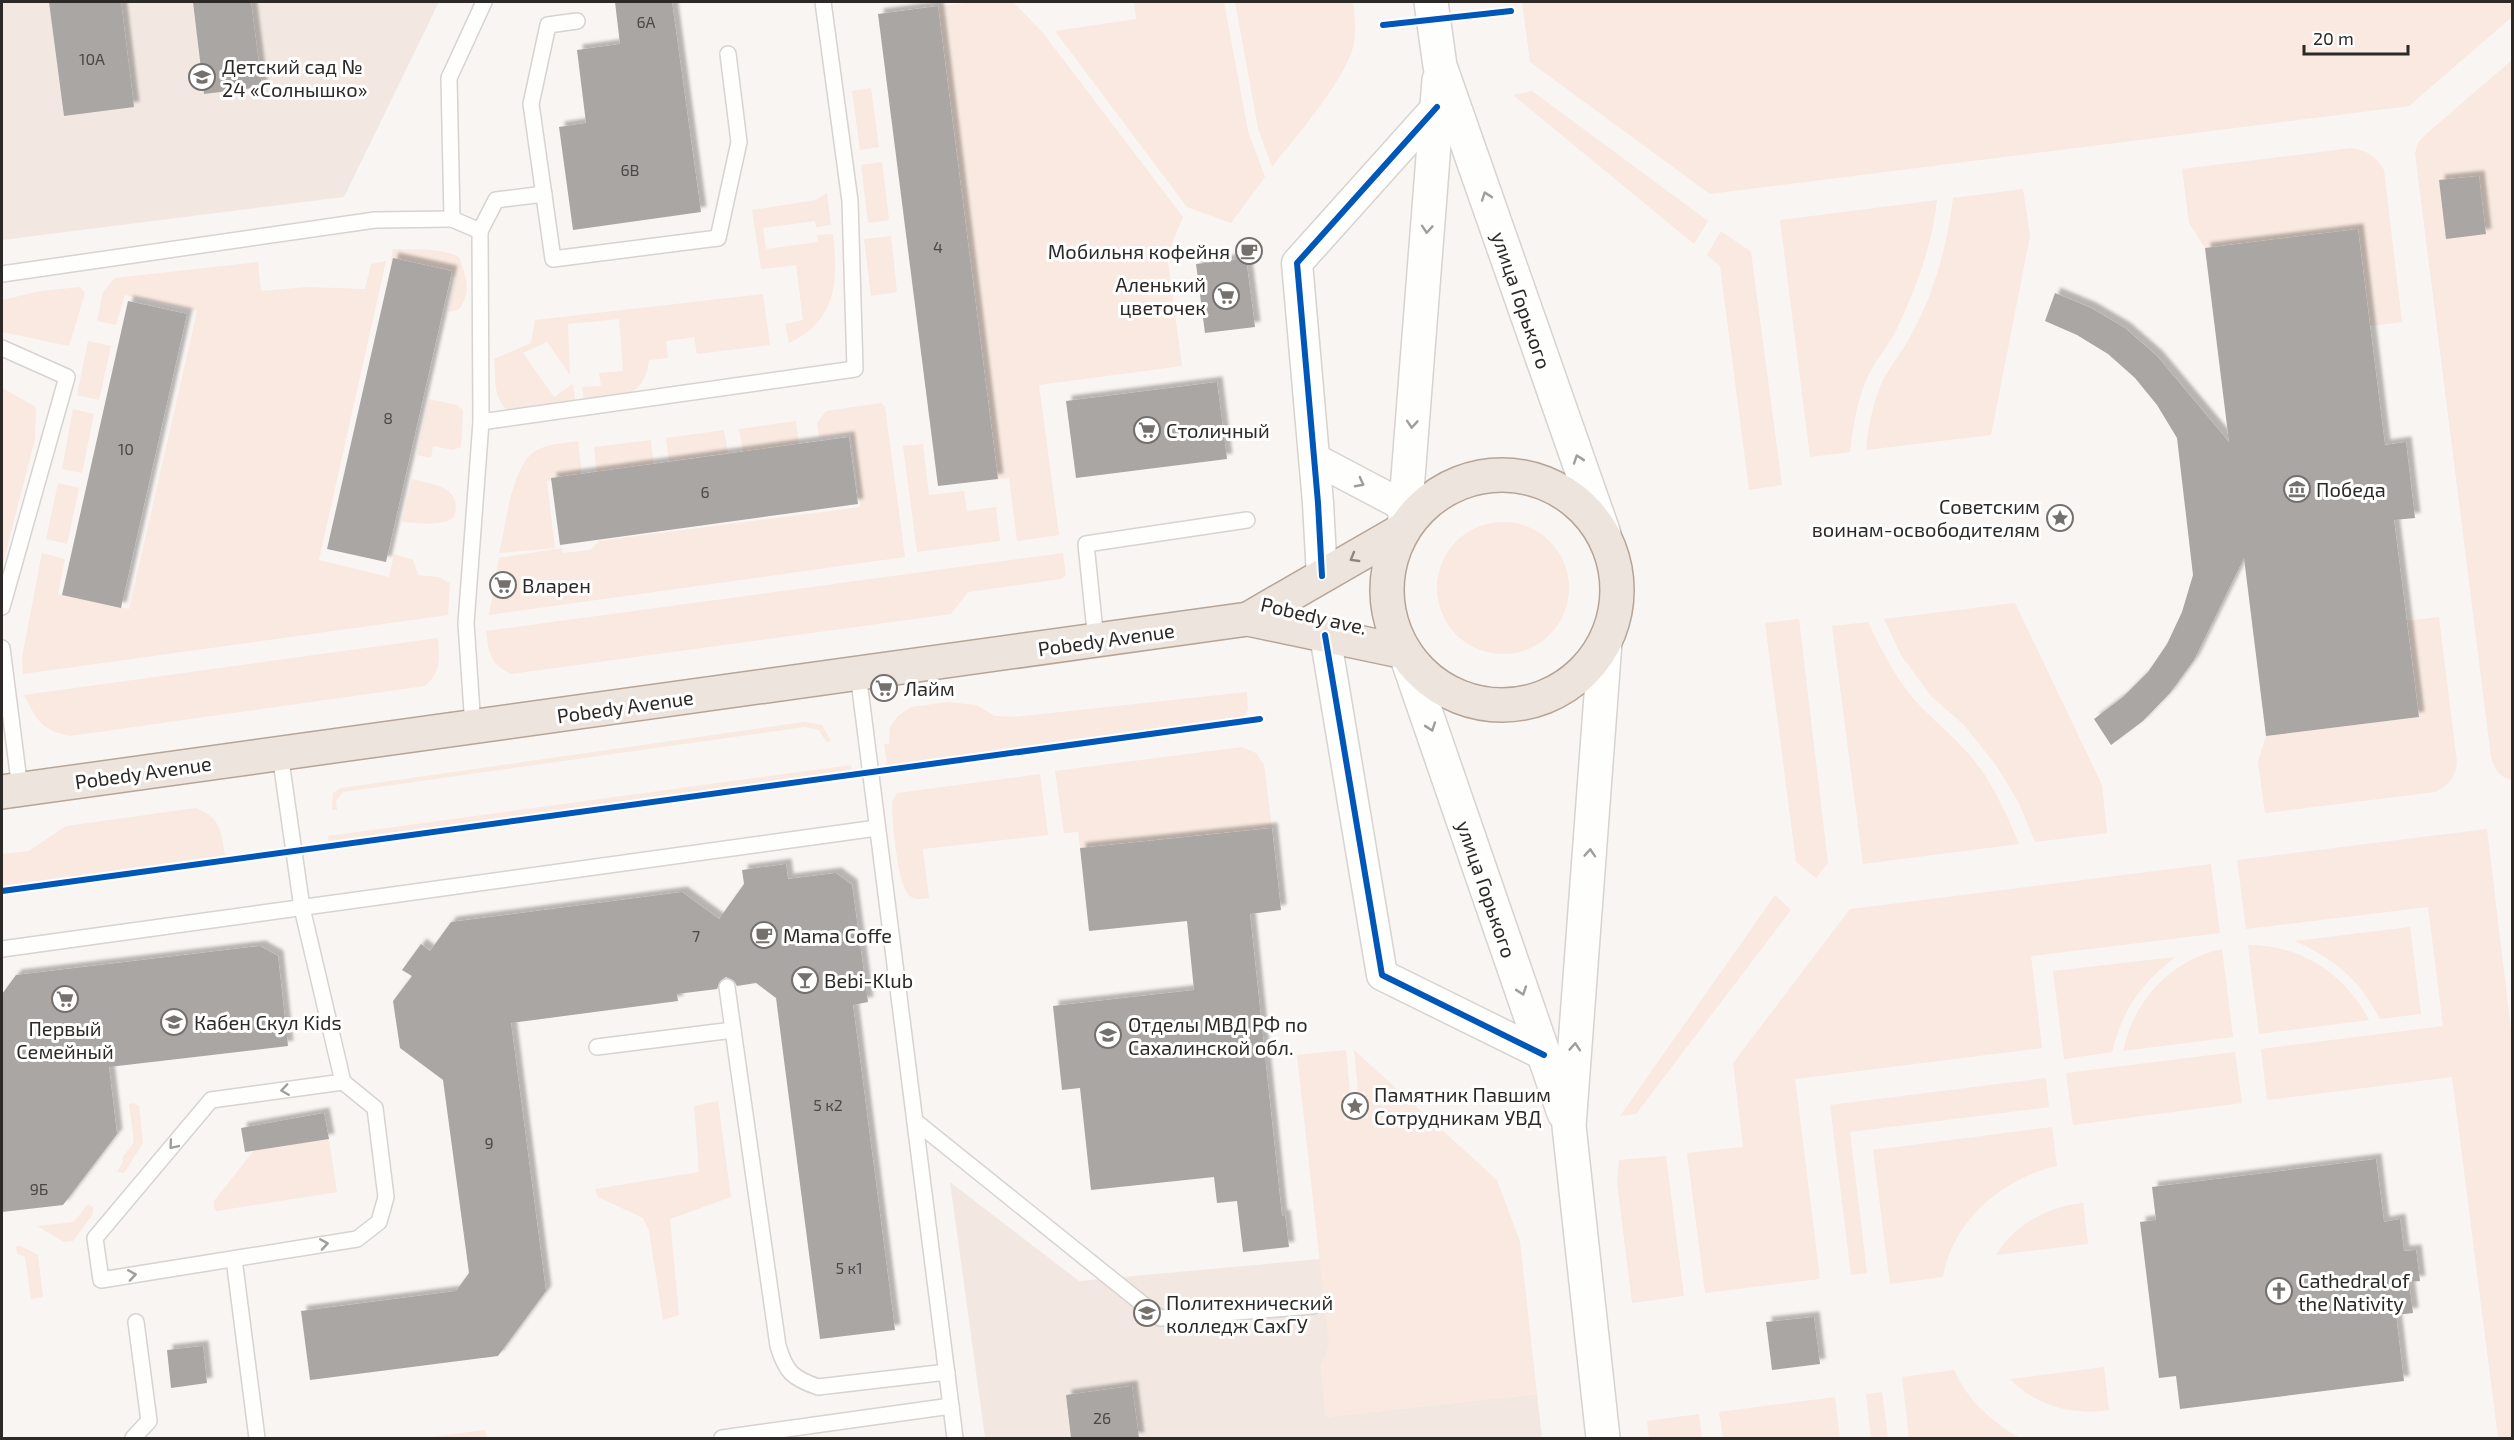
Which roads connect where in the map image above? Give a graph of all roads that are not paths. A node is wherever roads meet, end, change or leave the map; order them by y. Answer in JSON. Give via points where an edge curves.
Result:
{"nodes":[{"id":1,"x":484,"y":2,"type":"edge"},
{"id":2,"x":823,"y":2,"type":"edge"},
{"id":3,"x":1431,"y":2,"type":"edge"},
{"id":4,"x":578,"y":21,"type":"dead end"},
{"id":5,"x":728,"y":54,"type":"dead end"},
{"id":6,"x":1440,"y":66,"type":"junction"},
{"id":7,"x":1437,"y":107,"type":"junction"},
{"id":8,"x":544,"y":194,"type":"junction"},
{"id":9,"x":452,"y":219,"type":"junction"},
{"id":10,"x":480,"y":231,"type":"junction"},
{"id":11,"x":2,"y":274,"type":"edge"},
{"id":12,"x":2,"y":348,"type":"edge"},
{"id":13,"x":481,"y":422,"type":"junction"},
{"id":14,"x":1315,"y":459,"type":"junction"},
{"id":15,"x":1405,"y":518,"type":"junction"},
{"id":16,"x":1247,"y":520,"type":"dead end"},
{"id":17,"x":1604,"y":534,"type":"junction"},
{"id":18,"x":1322,"y":576,"type":"junction"},
{"id":19,"x":2,"y":607,"type":"edge"},
{"id":20,"x":1248,"y":619,"type":"junction"},
{"id":21,"x":1325,"y":635,"type":"junction"},
{"id":22,"x":1096,"y":640,"type":"junction"},
{"id":23,"x":1605,"y":642,"type":"junction"},
{"id":24,"x":2,"y":648,"type":"edge"},
{"id":25,"x":1405,"y":652,"type":"junction"},
{"id":26,"x":858,"y":673,"type":"junction"},
{"id":27,"x":473,"y":727,"type":"junction"},
{"id":28,"x":280,"y":754,"type":"junction"},
{"id":29,"x":10,"y":790,"type":"edge"},
{"id":30,"x":877,"y":828,"type":"junction"},
{"id":31,"x":302,"y":908,"type":"junction"},
{"id":32,"x":2,"y":949,"type":"edge"},
{"id":33,"x":727,"y":987,"type":"dead end"},
{"id":34,"x":733,"y":1030,"type":"junction"},
{"id":35,"x":597,"y":1047,"type":"dead end"},
{"id":36,"x":1544,"y":1054,"type":"junction"},
{"id":37,"x":343,"y":1082,"type":"junction"},
{"id":38,"x":915,"y":1121,"type":"junction"},
{"id":39,"x":1569,"y":1126,"type":"junction"},
{"id":40,"x":234,"y":1259,"type":"junction"},
{"id":41,"x":1313,"y":1306,"type":"dead end"},
{"id":42,"x":136,"y":1322,"type":"dead end"},
{"id":43,"x":947,"y":1372,"type":"junction"},
{"id":44,"x":951,"y":1406,"type":"junction"},
{"id":45,"x":133,"y":1438,"type":"edge"},
{"id":46,"x":257,"y":1438,"type":"edge"},
{"id":47,"x":722,"y":1438,"type":"edge"},
{"id":48,"x":956,"y":1438,"type":"edge"},
{"id":49,"x":1603,"y":1438,"type":"edge"}],
"edges":[{"from":1,"to":9,"type":"lane","via":[[449,78]]},
{"from":2,"to":13,"type":"lane","via":[[850,201],[855,369]]},
{"from":3,"to":6,"type":"main road","name":"улица Горького"},
{"from":4,"to":8,"type":"lane","via":[[548,25],[531,104]]},
{"from":5,"to":8,"type":"lane","via":[[739,142],[718,237],[553,259]]},
{"from":6,"to":7,"type":"main road","name":"улица Горького"},
{"from":17,"to":6,"type":"main road","name":"улица Горького","one_way":true},
{"from":7,"to":14,"type":"street","via":[[1297,263]]},
{"from":7,"to":15,"type":"main road","name":"улица Горького","one_way":true},
{"from":8,"to":10,"type":"lane","via":[[496,200]]},
{"from":9,"to":10,"type":"lane"},
{"from":9,"to":11,"type":"lane","via":[[375,220]]},
{"from":10,"to":13,"type":"lane"},
{"from":12,"to":19,"type":"lane","via":[[67,377]]},
{"from":13,"to":27,"type":"lane","via":[[466,623]]},
{"from":14,"to":15,"type":"street","one_way":true},
{"from":14,"to":18,"type":"street"},
{"from":15,"to":17,"type":"main road","via":[[1466,480],[1506,475],[1545,483],[1579,503]]},
{"from":15,"to":18,"type":"main road","name":"Pobedy ave.","one_way":true},
{"from":15,"to":25,"type":"main road","via":[[1391,558],[1386,590],[1391,622]]},
{"from":16,"to":22,"type":"lane","via":[[1086,544]]},
{"from":17,"to":23,"type":"main road","via":[[1617,570],[1617,607]]},
{"from":18,"to":20,"type":"main road","name":"Pobedy ave."},
{"from":20,"to":21,"type":"main road","name":"Pobedy ave."},
{"from":20,"to":22,"type":"main road","name":"Pobedy Avenue"},
{"from":21,"to":25,"type":"main road","name":"Pobedy ave."},
{"from":21,"to":36,"type":"street","via":[[1382,975]]},
{"from":22,"to":26,"type":"main road","name":"Pobedy Avenue"},
{"from":23,"to":25,"type":"main road","via":[[1586,670],[1558,691],[1525,703],[1491,704],[1457,696],[1428,678]]},
{"from":39,"to":23,"type":"main road","name":"улица Горького","one_way":true},
{"from":24,"to":29,"type":"lane"},
{"from":25,"to":36,"type":"main road","name":"улица Горького","one_way":true},
{"from":26,"to":27,"type":"main road","name":"Pobedy Avenue"},
{"from":26,"to":30,"type":"lane"},
{"from":27,"to":28,"type":"main road","name":"Pobedy Avenue"},
{"from":28,"to":29,"type":"main road","name":"Pobedy Avenue"},
{"from":28,"to":31,"type":"lane"},
{"from":30,"to":31,"type":"lane"},
{"from":30,"to":38,"type":"lane"},
{"from":31,"to":32,"type":"lane"},
{"from":31,"to":37,"type":"lane"},
{"from":33,"to":34,"type":"lane"},
{"from":34,"to":35,"type":"lane"},
{"from":34,"to":43,"type":"lane","via":[[784,1366],[798,1381],[818,1388]]},
{"from":36,"to":39,"type":"main road","name":"улица Горького"},
{"from":40,"to":37,"type":"lane","one_way":true,"via":[[357,1239],[379,1222],[386,1197],[375,1108]]},
{"from":37,"to":40,"type":"lane","one_way":true,"via":[[211,1100],[95,1238],[101,1280]]},
{"from":38,"to":41,"type":"lane","via":[[1160,1318]]},
{"from":38,"to":43,"type":"lane"},
{"from":39,"to":49,"type":"main road","name":"улица Горького"},
{"from":40,"to":46,"type":"lane"},
{"from":42,"to":45,"type":"lane","via":[[149,1421]]},
{"from":43,"to":44,"type":"lane"},
{"from":44,"to":47,"type":"lane"},
{"from":44,"to":48,"type":"lane"}]}
